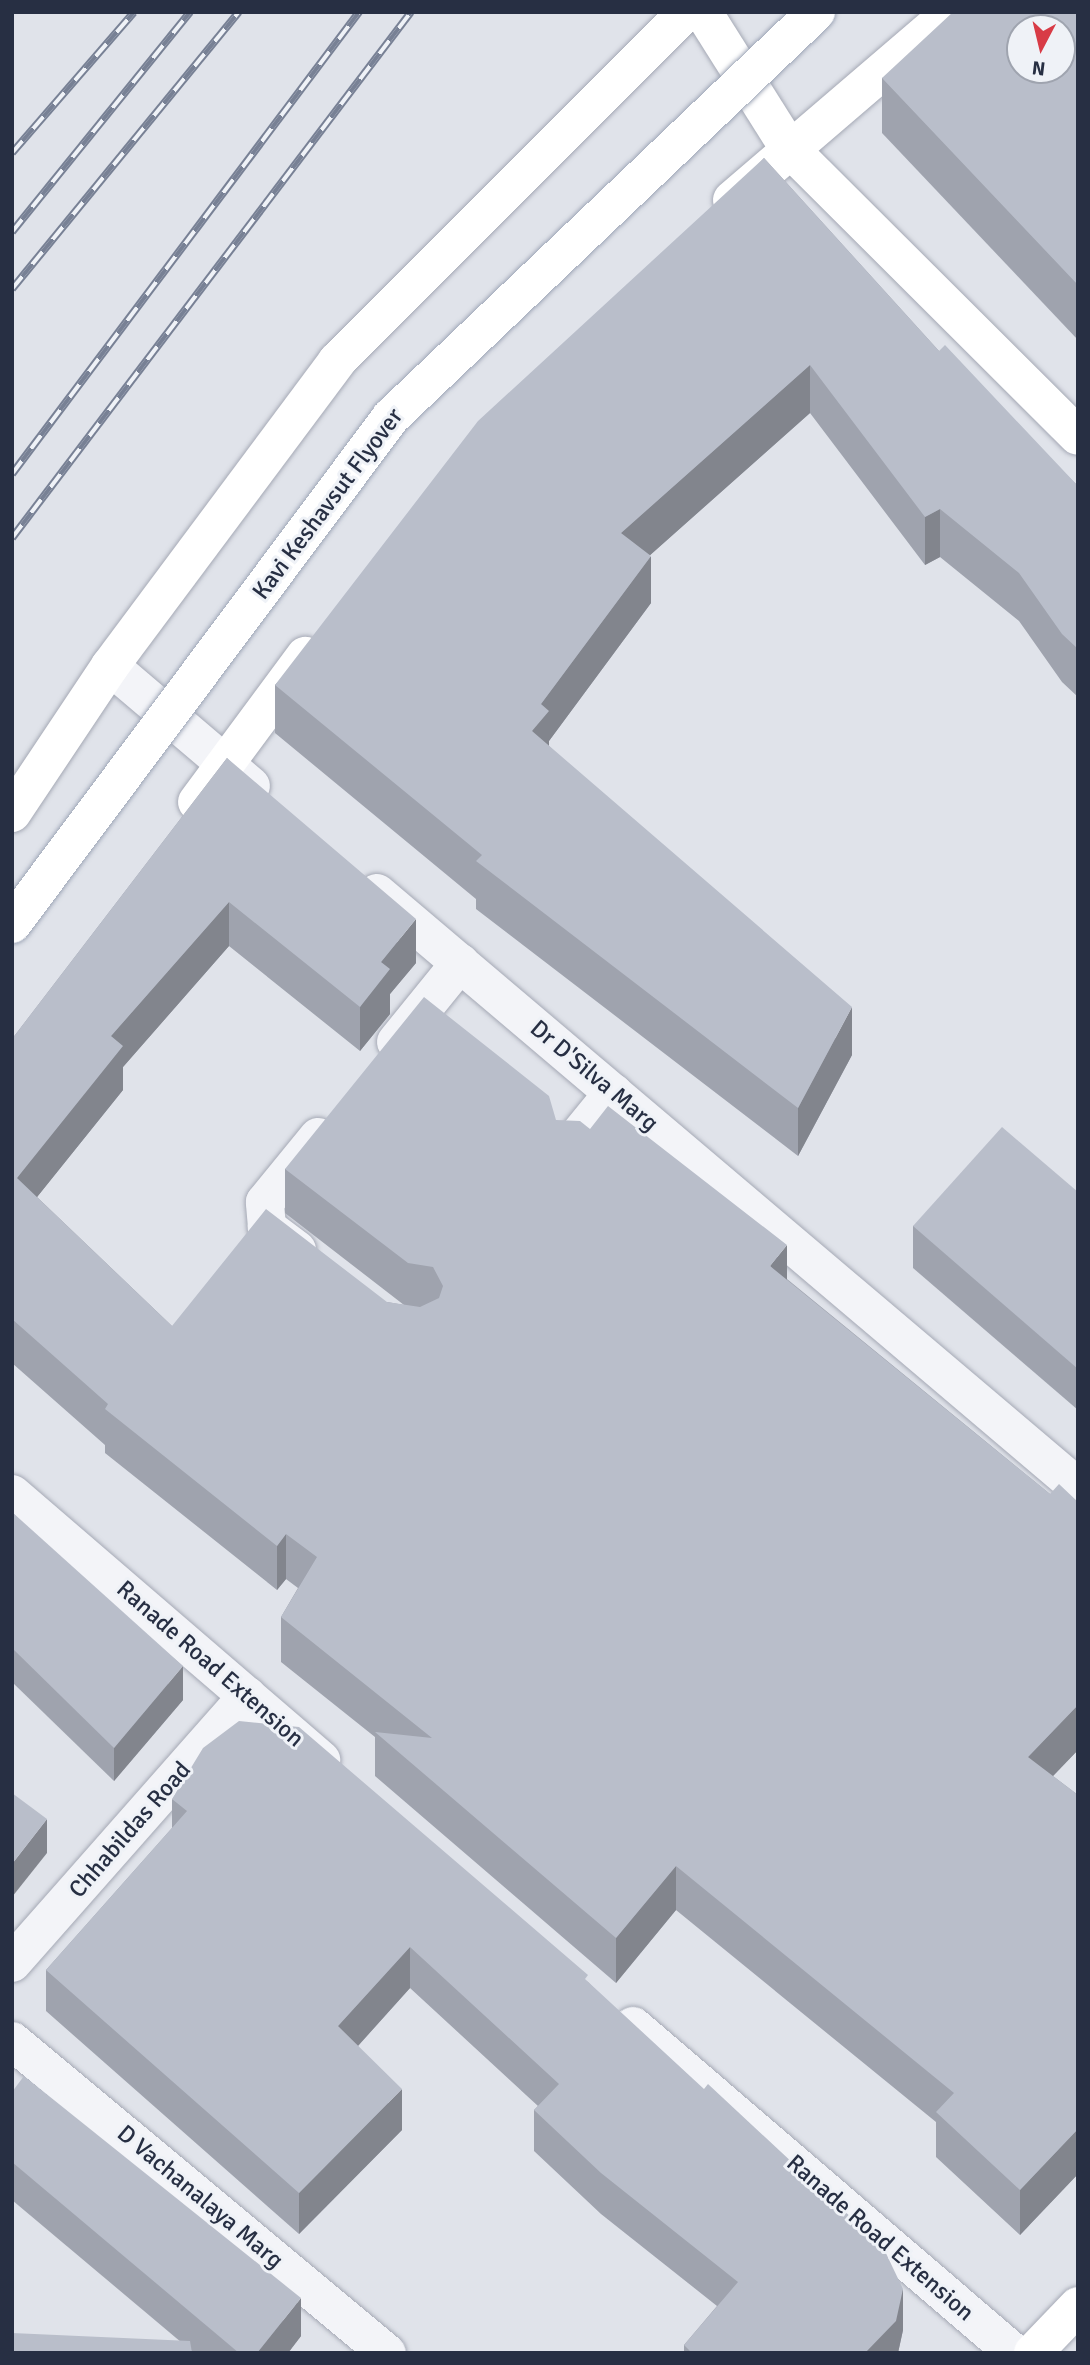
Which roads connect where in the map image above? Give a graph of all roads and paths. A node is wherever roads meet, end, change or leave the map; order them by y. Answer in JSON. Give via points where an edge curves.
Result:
{"nodes":[{"id":1,"x":686,"y":12,"type":"edge"},
{"id":2,"x":703,"y":12,"type":"edge"},
{"id":3,"x":816,"y":12,"type":"edge"},
{"id":4,"x":951,"y":12,"type":"edge"},
{"id":5,"x":788,"y":147,"type":"junction"},
{"id":6,"x":707,"y":224,"type":"edge"},
{"id":7,"x":1078,"y":436,"type":"edge"},
{"id":8,"x":326,"y":629,"type":"edge"},
{"id":9,"x":110,"y":666,"type":"junction"},
{"id":10,"x":226,"y":764,"type":"junction"},
{"id":11,"x":277,"y":807,"type":"edge"},
{"id":12,"x":12,"y":813,"type":"edge"},
{"id":13,"x":176,"y":830,"type":"edge"},
{"id":14,"x":348,"y":868,"type":"edge"},
{"id":15,"x":12,"y":924,"type":"edge"},
{"id":16,"x":460,"y":963,"type":"junction"},
{"id":17,"x":370,"y":1074,"type":"edge"},
{"id":18,"x":613,"y":1093,"type":"junction"},
{"id":19,"x":344,"y":1106,"type":"edge"},
{"id":20,"x":569,"y":1147,"type":"edge"},
{"id":21,"x":323,"y":1269,"type":"edge"},
{"id":22,"x":1078,"y":1487,"type":"edge"},
{"id":23,"x":12,"y":1494,"type":"edge"},
{"id":24,"x":247,"y":1696,"type":"junction"},
{"id":25,"x":352,"y":1786,"type":"edge"},
{"id":26,"x":12,"y":1964,"type":"edge"},
{"id":27,"x":604,"y":2002,"type":"edge"},
{"id":28,"x":12,"y":2041,"type":"edge"},
{"id":29,"x":1078,"y":2306,"type":"edge"},
{"id":30,"x":387,"y":2353,"type":"edge"},
{"id":31,"x":1014,"y":2353,"type":"edge"},
{"id":32,"x":1033,"y":2353,"type":"edge"}],
"edges":[{"from":1,"to":9,"type":"main road","via":[[337,361]]},
{"from":2,"to":5,"type":"main road"},
{"from":3,"to":15,"type":"main road","name":"Kavi Keshavsut Flyover","bridge":true,"via":[[391,417]]},
{"from":4,"to":5,"type":"main road"},
{"from":5,"to":6,"type":"main road"},
{"from":5,"to":7,"type":"main road"},
{"from":8,"to":10,"type":"main road"},
{"from":9,"to":10,"type":"street"},
{"from":9,"to":12,"type":"main road"},
{"from":10,"to":11,"type":"street"},
{"from":10,"to":13,"type":"main road"},
{"from":14,"to":16,"type":"street","name":"Dr D'Silva Marg"},
{"from":16,"to":17,"type":"street"},
{"from":16,"to":18,"type":"street","name":"Dr D'Silva Marg"},
{"from":18,"to":20,"type":"street"},
{"from":18,"to":22,"type":"street","name":"Dr D'Silva Marg"},
{"from":19,"to":21,"type":"street","via":[[265,1202],[267,1227]]},
{"from":23,"to":24,"type":"street","name":"Ranade Road Extension"},
{"from":24,"to":25,"type":"street","name":"Ranade Road Extension"},
{"from":24,"to":26,"type":"street","name":"Chhabildas Road"},
{"from":27,"to":31,"type":"street","name":"Ranade Road Extension"},
{"from":28,"to":30,"type":"street","name":"D Vachanalaya Marg"},
{"from":29,"to":32,"type":"main road"}]}
